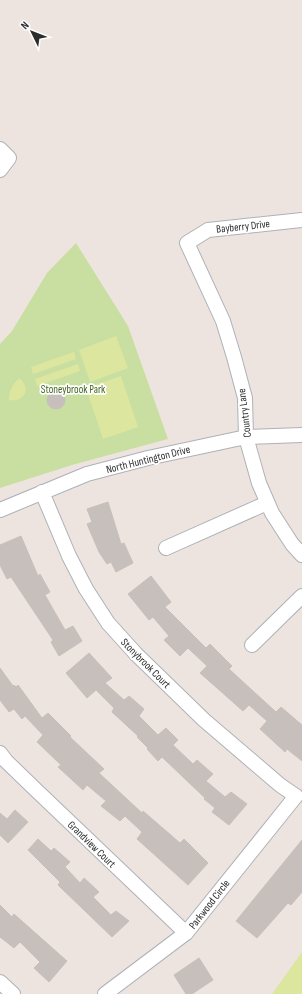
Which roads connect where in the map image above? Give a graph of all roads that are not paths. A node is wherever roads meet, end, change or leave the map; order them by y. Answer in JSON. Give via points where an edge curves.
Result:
{"nodes":[{"id":1,"x":5,"y":153,"type":"edge"},
{"id":2,"x":0,"y":170,"type":"edge"},
{"id":3,"x":302,"y":220,"type":"edge"},
{"id":4,"x":187,"y":243,"type":"joint"},
{"id":5,"x":302,"y":435,"type":"edge"},
{"id":6,"x":246,"y":437,"type":"junction"},
{"id":7,"x":42,"y":492,"type":"junction"},
{"id":8,"x":267,"y":503,"type":"junction"},
{"id":9,"x":0,"y":510,"type":"edge"},
{"id":10,"x":166,"y":548,"type":"dead end"},
{"id":11,"x":302,"y":555,"type":"edge"},
{"id":12,"x":302,"y":596,"type":"edge"},
{"id":13,"x":252,"y":645,"type":"dead end"},
{"id":14,"x":0,"y":753,"type":"edge"},
{"id":15,"x":296,"y":796,"type":"joint"},
{"id":16,"x":186,"y":933,"type":"junction"},
{"id":17,"x":0,"y":982,"type":"edge"},
{"id":18,"x":13,"y":994,"type":"edge"},
{"id":19,"x":105,"y":994,"type":"edge"}],
"edges":[{"from":1,"to":2,"type":"street"},
{"from":3,"to":4,"type":"street","name":"Bayberry Drive","via":[[208,230]]},
{"from":4,"to":6,"type":"street","name":"Country Lane","via":[[223,321],[245,398]]},
{"from":5,"to":6,"type":"street","name":"North Huntington Drive"},
{"from":6,"to":7,"type":"street","name":"North Huntington Drive","via":[[87,474]]},
{"from":6,"to":8,"type":"street","name":"Country Lane"},
{"from":7,"to":9,"type":"street","name":"North Huntington Drive"},
{"from":7,"to":15,"type":"street","name":"Stonybrook Court","via":[[68,556],[108,623],[204,720]]},
{"from":8,"to":10,"type":"street"},
{"from":8,"to":11,"type":"street","name":"Country Lane","via":[[292,544]]},
{"from":12,"to":13,"type":"street"},
{"from":14,"to":16,"type":"street","name":"Grandview Court"},
{"from":15,"to":16,"type":"street","name":"Parkwood Circle"},
{"from":16,"to":19,"type":"street","name":"Parkwood Circle"},
{"from":17,"to":18,"type":"street"}]}
